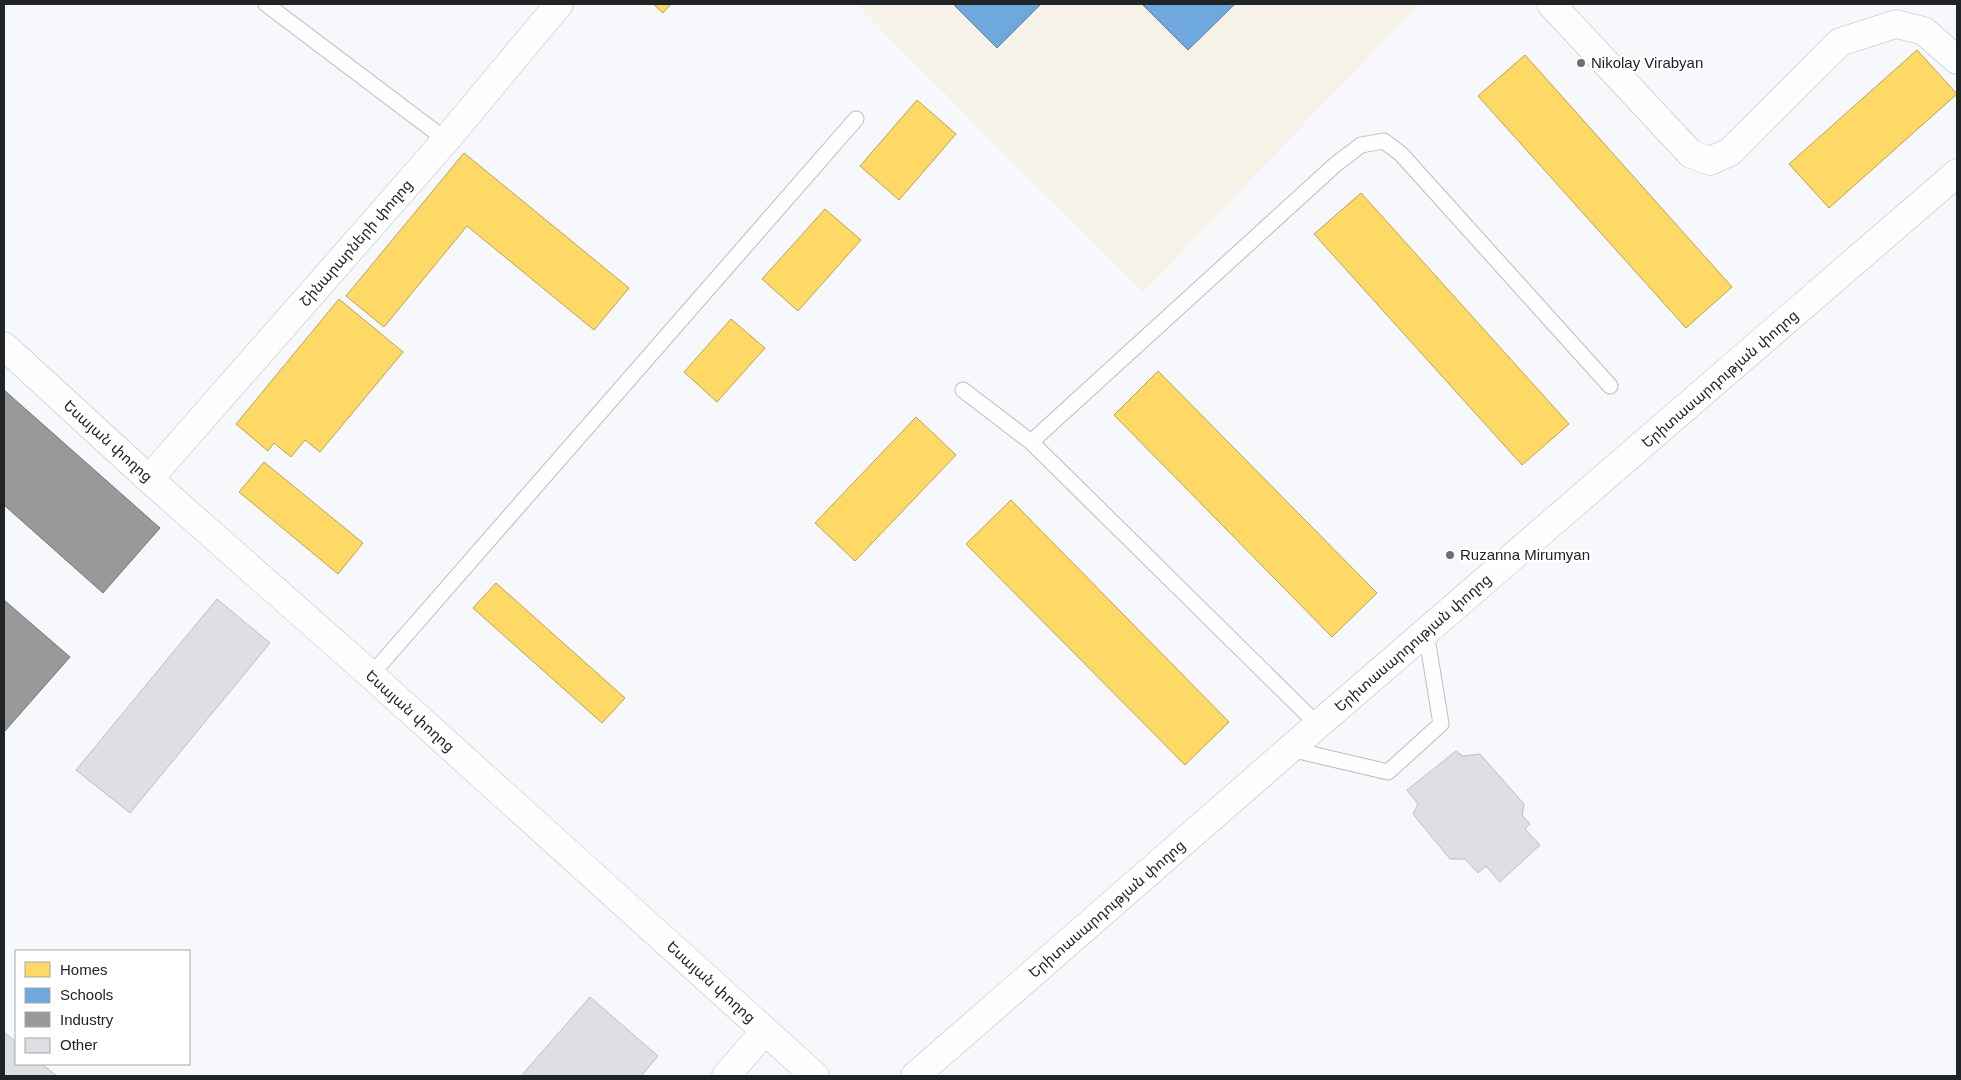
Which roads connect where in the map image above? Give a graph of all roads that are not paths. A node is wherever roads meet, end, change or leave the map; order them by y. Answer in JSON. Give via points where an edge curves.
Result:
{"nodes":[{"id":1,"x":266,"y":4,"type":"edge"},
{"id":2,"x":559,"y":4,"type":"edge"},
{"id":3,"x":1551,"y":4,"type":"edge"},
{"id":4,"x":1957,"y":60,"type":"edge"},
{"id":5,"x":856,"y":119,"type":"dead end"},
{"id":6,"x":446,"y":140,"type":"junction"},
{"id":7,"x":1957,"y":173,"type":"edge"},
{"id":8,"x":4,"y":346,"type":"edge"},
{"id":9,"x":1610,"y":386,"type":"dead end"},
{"id":10,"x":963,"y":390,"type":"dead end"},
{"id":11,"x":1031,"y":442,"type":"junction"},
{"id":12,"x":149,"y":479,"type":"junction"},
{"id":13,"x":1426,"y":632,"type":"junction"},
{"id":14,"x":371,"y":676,"type":"junction"},
{"id":15,"x":1318,"y":725,"type":"junction"},
{"id":16,"x":1290,"y":749,"type":"junction"},
{"id":17,"x":765,"y":1031,"type":"junction"},
{"id":18,"x":726,"y":1076,"type":"edge"},
{"id":19,"x":815,"y":1076,"type":"edge"},
{"id":20,"x":915,"y":1076,"type":"edge"}],
"edges":[{"from":1,"to":6,"type":"lane"},
{"from":2,"to":6,"type":"street","name":"Շինարարների փողոց"},
{"from":3,"to":4,"type":"street","via":[[1691,154],[1710,161],[1730,152],[1840,42],[1896,24],[1924,31]]},
{"from":5,"to":14,"type":"lane"},
{"from":6,"to":12,"type":"street","name":"Շինարարների փողոց"},
{"from":7,"to":13,"type":"street","name":"Երիտասարդության փողոց"},
{"from":8,"to":12,"type":"street","name":"Եսայան փողոց"},
{"from":9,"to":11,"type":"lane","via":[[1401,154],[1384,141],[1361,146],[1336,164]]},
{"from":10,"to":11,"type":"lane"},
{"from":11,"to":15,"type":"lane"},
{"from":12,"to":14,"type":"street","name":"Եսայան փողոց"},
{"from":13,"to":15,"type":"street","name":"Երիտասարդության փողոց"},
{"from":13,"to":16,"type":"lane","via":[[1441,724],[1388,772]]},
{"from":14,"to":17,"type":"street","name":"Եսայան փողոց"},
{"from":15,"to":16,"type":"street","name":"Երիտասարդության փողոց"},
{"from":16,"to":20,"type":"street","name":"Երիտասարդության փողոց"},
{"from":17,"to":18,"type":"street"},
{"from":17,"to":19,"type":"street","name":"Եսայան փողոց"}]}
